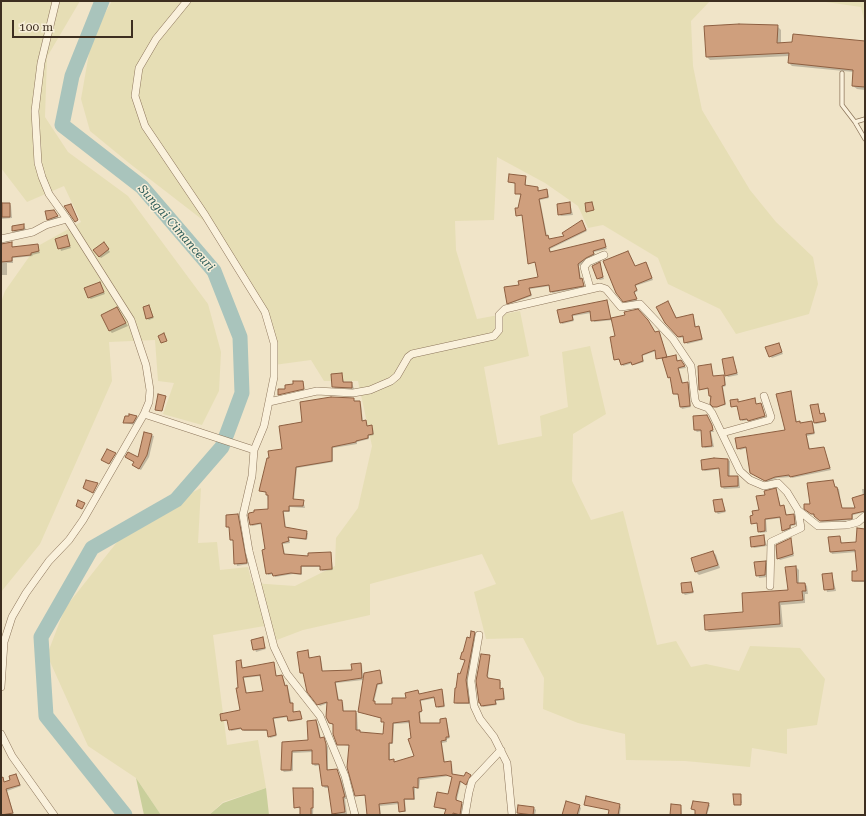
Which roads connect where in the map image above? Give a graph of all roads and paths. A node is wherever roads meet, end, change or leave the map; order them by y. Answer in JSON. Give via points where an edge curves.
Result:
{"nodes":[{"id":1,"x":56,"y":1,"type":"edge"},
{"id":2,"x":187,"y":1,"type":"edge"},
{"id":3,"x":842,"y":73,"type":"dead end"},
{"id":4,"x":865,"y":119,"type":"edge"},
{"id":5,"x":855,"y":122,"type":"junction"},
{"id":6,"x":865,"y":139,"type":"edge"},
{"id":7,"x":67,"y":219,"type":"junction"},
{"id":8,"x":1,"y":239,"type":"edge"},
{"id":9,"x":604,"y":256,"type":"dead end"},
{"id":10,"x":590,"y":288,"type":"junction"},
{"id":11,"x":764,"y":396,"type":"dead end"},
{"id":12,"x":269,"y":402,"type":"junction"},
{"id":13,"x":144,"y":414,"type":"junction"},
{"id":14,"x":722,"y":433,"type":"junction"},
{"id":15,"x":251,"y":449,"type":"junction"},
{"id":16,"x":798,"y":510,"type":"junction"},
{"id":17,"x":865,"y":516,"type":"edge"},
{"id":18,"x":770,"y":586,"type":"dead end"},
{"id":19,"x":479,"y":635,"type":"dead end"},
{"id":20,"x":1,"y":687,"type":"edge"},
{"id":21,"x":1,"y":734,"type":"edge"},
{"id":22,"x":501,"y":750,"type":"junction"},
{"id":23,"x":54,"y":815,"type":"edge"},
{"id":24,"x":355,"y":815,"type":"edge"},
{"id":25,"x":465,"y":815,"type":"edge"},
{"id":26,"x":512,"y":815,"type":"edge"}],
"edges":[{"from":1,"to":7,"type":"street","via":[[41,63],[35,110],[38,163],[42,177],[49,194]]},
{"from":2,"to":12,"type":"street","via":[[156,39],[139,68],[135,96],[145,126],[205,215],[265,312],[274,343],[274,376]]},
{"from":3,"to":5,"type":"lane","via":[[842,105]]},
{"from":4,"to":5,"type":"lane"},
{"from":5,"to":6,"type":"lane"},
{"from":7,"to":8,"type":"street","via":[[33,232]]},
{"from":7,"to":13,"type":"street","via":[[131,320],[146,365],[150,390]]},
{"from":9,"to":10,"type":"street","via":[[588,262],[584,267]]},
{"from":10,"to":12,"type":"street","via":[[505,309],[499,315],[499,330],[494,336],[412,354],[397,376],[370,390],[353,393],[317,391]]},
{"from":10,"to":14,"type":"street","via":[[596,286],[606,289],[621,307],[640,304],[673,339],[691,366],[695,400],[708,408]]},
{"from":11,"to":14,"type":"street","via":[[771,417],[769,420]]},
{"from":12,"to":15,"type":"street","via":[[264,426]]},
{"from":13,"to":15,"type":"street"},
{"from":13,"to":20,"type":"street","via":[[83,520],[49,561],[12,618],[4,642]]},
{"from":14,"to":16,"type":"street","via":[[744,475],[764,486],[778,483]]},
{"from":15,"to":24,"type":"street","via":[[252,476],[243,515],[249,551],[274,647],[287,674],[320,716],[344,776]]},
{"from":16,"to":17,"type":"street","via":[[818,526],[852,524]]},
{"from":16,"to":18,"type":"street","via":[[801,528],[771,542]]},
{"from":19,"to":22,"type":"street","via":[[471,681],[474,706]]},
{"from":21,"to":23,"type":"street","via":[[12,756]]},
{"from":22,"to":25,"type":"street","via":[[472,781]]},
{"from":22,"to":26,"type":"street","via":[[507,764]]}]}
